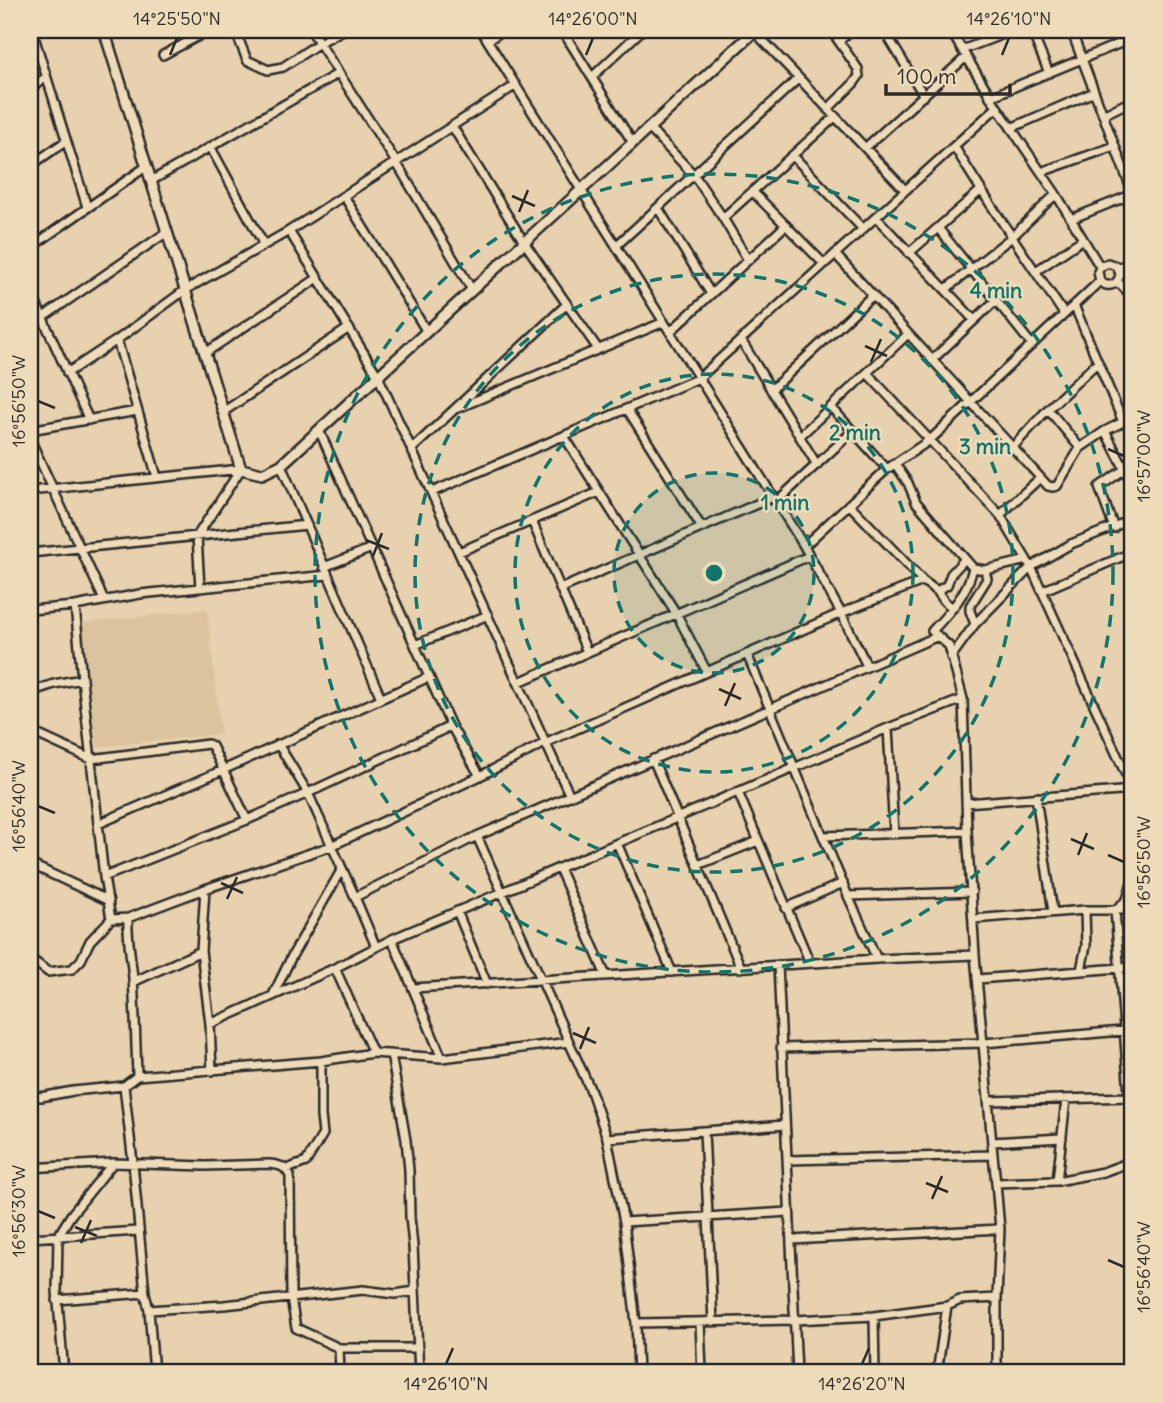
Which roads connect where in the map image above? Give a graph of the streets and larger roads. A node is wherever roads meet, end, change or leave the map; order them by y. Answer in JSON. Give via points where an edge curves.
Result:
{"nodes":[{"id":1,"x":32,"y":30,"type":"edge"},
{"id":2,"x":104,"y":30,"type":"edge"},
{"id":3,"x":211,"y":30,"type":"edge"},
{"id":4,"x":235,"y":30,"type":"edge"},
{"id":5,"x":311,"y":30,"type":"edge"},
{"id":6,"x":343,"y":30,"type":"edge"},
{"id":7,"x":481,"y":30,"type":"edge"},
{"id":8,"x":504,"y":30,"type":"edge"},
{"id":9,"x":562,"y":30,"type":"edge"},
{"id":10,"x":642,"y":30,"type":"edge"},
{"id":11,"x":755,"y":30,"type":"edge"},
{"id":12,"x":831,"y":30,"type":"edge"},
{"id":13,"x":852,"y":30,"type":"edge"},
{"id":14,"x":884,"y":30,"type":"edge"},
{"id":15,"x":950,"y":30,"type":"edge"},
{"id":16,"x":1014,"y":30,"type":"edge"},
{"id":17,"x":1031,"y":30,"type":"edge"},
{"id":18,"x":1071,"y":30,"type":"edge"},
{"id":19,"x":1127,"y":30,"type":"edge"},
{"id":20,"x":488,"y":40,"type":"junction"},
{"id":21,"x":839,"y":41,"type":"junction"},
{"id":22,"x":1132,"y":41,"type":"edge"},
{"id":23,"x":319,"y":43,"type":"junction"},
{"id":24,"x":964,"y":53,"type":"junction"},
{"id":25,"x":163,"y":55,"type":"dead end"},
{"id":26,"x":1082,"y":60,"type":"junction"},
{"id":27,"x":1049,"y":73,"type":"junction"},
{"id":28,"x":338,"y":74,"type":"junction"},
{"id":29,"x":46,"y":77,"type":"junction"},
{"id":30,"x":592,"y":78,"type":"junction"},
{"id":31,"x":799,"y":78,"type":"junction"},
{"id":32,"x":516,"y":85,"type":"junction"},
{"id":33,"x":30,"y":89,"type":"edge"},
{"id":34,"x":1094,"y":92,"type":"junction"},
{"id":35,"x":923,"y":96,"type":"junction"},
{"id":36,"x":990,"y":97,"type":"junction"},
{"id":37,"x":1133,"y":100,"type":"edge"},
{"id":38,"x":997,"y":107,"type":"junction"},
{"id":39,"x":828,"y":110,"type":"junction"},
{"id":40,"x":1103,"y":115,"type":"junction"},
{"id":41,"x":835,"y":117,"type":"junction"},
{"id":42,"x":452,"y":126,"type":"junction"},
{"id":43,"x":649,"y":128,"type":"junction"},
{"id":44,"x":1011,"y":128,"type":"junction"},
{"id":45,"x":65,"y":141,"type":"junction"},
{"id":46,"x":633,"y":142,"type":"junction"},
{"id":47,"x":954,"y":146,"type":"junction"},
{"id":48,"x":1115,"y":146,"type":"junction"},
{"id":49,"x":211,"y":148,"type":"junction"},
{"id":50,"x":865,"y":148,"type":"junction"},
{"id":51,"x":793,"y":156,"type":"junction"},
{"id":52,"x":396,"y":163,"type":"junction"},
{"id":53,"x":30,"y":166,"type":"edge"},
{"id":54,"x":147,"y":166,"type":"junction"},
{"id":55,"x":1041,"y":172,"type":"junction"},
{"id":56,"x":694,"y":175,"type":"junction"},
{"id":57,"x":152,"y":181,"type":"junction"},
{"id":58,"x":581,"y":190,"type":"junction"},
{"id":59,"x":905,"y":190,"type":"junction"},
{"id":60,"x":980,"y":191,"type":"junction"},
{"id":61,"x":753,"y":192,"type":"junction"},
{"id":62,"x":1056,"y":194,"type":"junction"},
{"id":63,"x":1133,"y":194,"type":"edge"},
{"id":64,"x":344,"y":196,"type":"junction"},
{"id":65,"x":88,"y":207,"type":"junction"},
{"id":66,"x":658,"y":208,"type":"junction"},
{"id":67,"x":876,"y":217,"type":"junction"},
{"id":68,"x":723,"y":218,"type":"junction"},
{"id":69,"x":1071,"y":219,"type":"junction"},
{"id":70,"x":786,"y":225,"type":"junction"},
{"id":71,"x":938,"y":228,"type":"junction"},
{"id":72,"x":863,"y":229,"type":"junction"},
{"id":73,"x":289,"y":231,"type":"junction"},
{"id":74,"x":167,"y":232,"type":"junction"},
{"id":75,"x":1013,"y":236,"type":"junction"},
{"id":76,"x":1083,"y":239,"type":"junction"},
{"id":77,"x":524,"y":242,"type":"junction"},
{"id":78,"x":264,"y":245,"type":"junction"},
{"id":79,"x":616,"y":246,"type":"junction"},
{"id":80,"x":30,"y":248,"type":"edge"},
{"id":81,"x":909,"y":253,"type":"junction"},
{"id":82,"x":835,"y":254,"type":"junction"},
{"id":83,"x":748,"y":260,"type":"junction"},
{"id":84,"x":1133,"y":261,"type":"edge"},
{"id":85,"x":824,"y":264,"type":"junction"},
{"id":86,"x":1100,"y":267,"type":"junction"},
{"id":87,"x":1118,"y":268,"type":"junction"},
{"id":88,"x":971,"y":269,"type":"junction"},
{"id":89,"x":1036,"y":271,"type":"junction"},
{"id":90,"x":318,"y":278,"type":"junction"},
{"id":91,"x":1100,"y":281,"type":"junction"},
{"id":92,"x":1118,"y":281,"type":"junction"},
{"id":93,"x":946,"y":289,"type":"junction"},
{"id":94,"x":30,"y":290,"type":"edge"},
{"id":95,"x":186,"y":290,"type":"junction"},
{"id":96,"x":472,"y":290,"type":"junction"},
{"id":97,"x":711,"y":294,"type":"junction"},
{"id":98,"x":873,"y":295,"type":"junction"},
{"id":99,"x":996,"y":300,"type":"junction"},
{"id":100,"x":1133,"y":302,"type":"edge"},
{"id":101,"x":567,"y":304,"type":"junction"},
{"id":102,"x":1074,"y":305,"type":"junction"},
{"id":103,"x":1064,"y":314,"type":"junction"},
{"id":104,"x":42,"y":318,"type":"junction"},
{"id":105,"x":974,"y":320,"type":"junction"},
{"id":106,"x":664,"y":322,"type":"junction"},
{"id":107,"x":349,"y":328,"type":"junction"},
{"id":108,"x":426,"y":332,"type":"junction"},
{"id":109,"x":670,"y":332,"type":"junction"},
{"id":110,"x":908,"y":334,"type":"junction"},
{"id":111,"x":117,"y":340,"type":"junction"},
{"id":112,"x":741,"y":340,"type":"junction"},
{"id":113,"x":1032,"y":345,"type":"junction"},
{"id":114,"x":598,"y":349,"type":"junction"},
{"id":115,"x":205,"y":353,"type":"junction"},
{"id":116,"x":932,"y":360,"type":"junction"},
{"id":117,"x":1098,"y":362,"type":"junction"},
{"id":118,"x":67,"y":373,"type":"junction"},
{"id":119,"x":867,"y":373,"type":"junction"},
{"id":120,"x":379,"y":376,"type":"junction"},
{"id":121,"x":699,"y":378,"type":"junction"},
{"id":122,"x":771,"y":390,"type":"junction"},
{"id":123,"x":971,"y":402,"type":"junction"},
{"id":124,"x":831,"y":407,"type":"junction"},
{"id":125,"x":458,"y":408,"type":"junction"},
{"id":126,"x":627,"y":409,"type":"junction"},
{"id":127,"x":1048,"y":409,"type":"junction"},
{"id":128,"x":137,"y":411,"type":"junction"},
{"id":129,"x":223,"y":412,"type":"junction"},
{"id":130,"x":1133,"y":417,"type":"edge"},
{"id":131,"x":89,"y":420,"type":"junction"},
{"id":132,"x":1123,"y":422,"type":"junction"},
{"id":133,"x":30,"y":429,"type":"edge"},
{"id":134,"x":319,"y":430,"type":"junction"},
{"id":135,"x":853,"y":431,"type":"junction"},
{"id":136,"x":1105,"y":431,"type":"junction"},
{"id":137,"x":564,"y":436,"type":"junction"},
{"id":138,"x":800,"y":436,"type":"junction"},
{"id":139,"x":30,"y":439,"type":"edge"},
{"id":140,"x":930,"y":440,"type":"junction"},
{"id":141,"x":1012,"y":448,"type":"junction"},
{"id":142,"x":1080,"y":448,"type":"junction"},
{"id":143,"x":412,"y":449,"type":"junction"},
{"id":144,"x":895,"y":464,"type":"junction"},
{"id":145,"x":281,"y":465,"type":"junction"},
{"id":146,"x":817,"y":465,"type":"junction"},
{"id":147,"x":241,"y":469,"type":"junction"},
{"id":148,"x":887,"y":469,"type":"junction"},
{"id":149,"x":1129,"y":471,"type":"edge"},
{"id":150,"x":157,"y":477,"type":"junction"},
{"id":151,"x":1040,"y":478,"type":"junction"},
{"id":152,"x":1133,"y":485,"type":"edge"},
{"id":153,"x":53,"y":488,"type":"junction"},
{"id":154,"x":30,"y":491,"type":"edge"},
{"id":155,"x":432,"y":492,"type":"junction"},
{"id":156,"x":599,"y":492,"type":"junction"},
{"id":157,"x":775,"y":500,"type":"junction"},
{"id":158,"x":849,"y":504,"type":"junction"},
{"id":159,"x":1000,"y":515,"type":"junction"},
{"id":160,"x":1133,"y":519,"type":"edge"},
{"id":161,"x":532,"y":521,"type":"junction"},
{"id":162,"x":307,"y":525,"type":"junction"},
{"id":163,"x":702,"y":528,"type":"junction"},
{"id":164,"x":1114,"y":528,"type":"junction"},
{"id":165,"x":197,"y":536,"type":"junction"},
{"id":166,"x":804,"y":546,"type":"junction"},
{"id":167,"x":80,"y":548,"type":"junction"},
{"id":168,"x":372,"y":548,"type":"junction"},
{"id":169,"x":459,"y":552,"type":"junction"},
{"id":170,"x":1133,"y":552,"type":"edge"},
{"id":171,"x":30,"y":553,"type":"edge"},
{"id":172,"x":639,"y":555,"type":"junction"},
{"id":173,"x":809,"y":556,"type":"junction"},
{"id":174,"x":964,"y":560,"type":"junction"},
{"id":175,"x":1029,"y":564,"type":"junction"},
{"id":176,"x":324,"y":566,"type":"junction"},
{"id":177,"x":973,"y":568,"type":"junction"},
{"id":178,"x":985,"y":570,"type":"junction"},
{"id":179,"x":328,"y":575,"type":"junction"},
{"id":180,"x":923,"y":581,"type":"junction"},
{"id":181,"x":200,"y":588,"type":"junction"},
{"id":182,"x":560,"y":589,"type":"junction"},
{"id":183,"x":937,"y":591,"type":"junction"},
{"id":184,"x":1042,"y":591,"type":"junction"},
{"id":185,"x":104,"y":600,"type":"junction"},
{"id":186,"x":75,"y":606,"type":"junction"},
{"id":187,"x":953,"y":608,"type":"junction"},
{"id":188,"x":30,"y":610,"type":"edge"},
{"id":189,"x":676,"y":613,"type":"junction"},
{"id":190,"x":841,"y":613,"type":"junction"},
{"id":191,"x":488,"y":615,"type":"junction"},
{"id":192,"x":975,"y":624,"type":"junction"},
{"id":193,"x":938,"y":636,"type":"junction"},
{"id":194,"x":415,"y":645,"type":"junction"},
{"id":195,"x":587,"y":652,"type":"junction"},
{"id":196,"x":747,"y":654,"type":"junction"},
{"id":197,"x":951,"y":657,"type":"junction"},
{"id":198,"x":867,"y":666,"type":"junction"},
{"id":199,"x":707,"y":672,"type":"junction"},
{"id":200,"x":429,"y":677,"type":"junction"},
{"id":201,"x":82,"y":679,"type":"junction"},
{"id":202,"x":519,"y":682,"type":"junction"},
{"id":203,"x":30,"y":692,"type":"edge"},
{"id":204,"x":381,"y":698,"type":"junction"},
{"id":205,"x":962,"y":699,"type":"junction"},
{"id":206,"x":770,"y":708,"type":"junction"},
{"id":207,"x":451,"y":726,"type":"junction"},
{"id":208,"x":888,"y":728,"type":"junction"},
{"id":209,"x":30,"y":732,"type":"edge"},
{"id":210,"x":547,"y":742,"type":"junction"},
{"id":211,"x":278,"y":744,"type":"junction"},
{"id":212,"x":91,"y":759,"type":"junction"},
{"id":213,"x":653,"y":759,"type":"junction"},
{"id":214,"x":795,"y":767,"type":"junction"},
{"id":215,"x":223,"y":770,"type":"junction"},
{"id":216,"x":480,"y":776,"type":"junction"},
{"id":217,"x":1133,"y":790,"type":"edge"},
{"id":218,"x":738,"y":792,"type":"junction"},
{"id":219,"x":307,"y":793,"type":"junction"},
{"id":220,"x":570,"y":796,"type":"junction"},
{"id":221,"x":1035,"y":797,"type":"junction"},
{"id":222,"x":966,"y":803,"type":"junction"},
{"id":223,"x":677,"y":817,"type":"junction"},
{"id":224,"x":247,"y":820,"type":"junction"},
{"id":225,"x":98,"y":824,"type":"junction"},
{"id":226,"x":968,"y":831,"type":"junction"},
{"id":227,"x":894,"y":833,"type":"junction"},
{"id":228,"x":477,"y":836,"type":"junction"},
{"id":229,"x":824,"y":836,"type":"junction"},
{"id":230,"x":758,"y":841,"type":"junction"},
{"id":231,"x":617,"y":843,"type":"junction"},
{"id":232,"x":331,"y":846,"type":"junction"},
{"id":233,"x":30,"y":864,"type":"edge"},
{"id":234,"x":698,"y":865,"type":"junction"},
{"id":235,"x":559,"y":868,"type":"junction"},
{"id":236,"x":342,"y":869,"type":"junction"},
{"id":237,"x":104,"y":877,"type":"junction"},
{"id":238,"x":1133,"y":878,"type":"edge"},
{"id":239,"x":843,"y":883,"type":"junction"},
{"id":240,"x":205,"y":889,"type":"junction"},
{"id":241,"x":502,"y":892,"type":"junction"},
{"id":242,"x":972,"y":892,"type":"junction"},
{"id":243,"x":848,"y":896,"type":"junction"},
{"id":244,"x":355,"y":897,"type":"junction"},
{"id":245,"x":109,"y":901,"type":"junction"},
{"id":246,"x":786,"y":908,"type":"junction"},
{"id":247,"x":1085,"y":910,"type":"junction"},
{"id":248,"x":1115,"y":910,"type":"junction"},
{"id":249,"x":1133,"y":910,"type":"edge"},
{"id":250,"x":457,"y":911,"type":"junction"},
{"id":251,"x":1053,"y":912,"type":"junction"},
{"id":252,"x":128,"y":918,"type":"junction"},
{"id":253,"x":111,"y":919,"type":"junction"},
{"id":254,"x":973,"y":919,"type":"junction"},
{"id":255,"x":392,"y":939,"type":"junction"},
{"id":256,"x":376,"y":947,"type":"junction"},
{"id":257,"x":201,"y":951,"type":"junction"},
{"id":258,"x":975,"y":955,"type":"junction"},
{"id":259,"x":30,"y":958,"type":"edge"},
{"id":260,"x":877,"y":959,"type":"junction"},
{"id":261,"x":810,"y":963,"type":"junction"},
{"id":262,"x":778,"y":965,"type":"junction"},
{"id":263,"x":1133,"y":967,"type":"edge"},
{"id":264,"x":335,"y":968,"type":"junction"},
{"id":265,"x":740,"y":968,"type":"junction"},
{"id":266,"x":1120,"y":968,"type":"junction"},
{"id":267,"x":1081,"y":970,"type":"junction"},
{"id":268,"x":672,"y":972,"type":"junction"},
{"id":269,"x":606,"y":976,"type":"junction"},
{"id":270,"x":978,"y":979,"type":"junction"},
{"id":271,"x":540,"y":980,"type":"junction"},
{"id":272,"x":133,"y":982,"type":"junction"},
{"id":273,"x":487,"y":984,"type":"junction"},
{"id":274,"x":413,"y":988,"type":"junction"},
{"id":275,"x":272,"y":996,"type":"junction"},
{"id":276,"x":210,"y":1024,"type":"junction"},
{"id":277,"x":1133,"y":1030,"type":"edge"},
{"id":278,"x":1124,"y":1031,"type":"junction"},
{"id":279,"x":569,"y":1042,"type":"junction"},
{"id":280,"x":984,"y":1043,"type":"junction"},
{"id":281,"x":781,"y":1048,"type":"junction"},
{"id":282,"x":373,"y":1053,"type":"junction"},
{"id":283,"x":391,"y":1054,"type":"junction"},
{"id":284,"x":442,"y":1058,"type":"junction"},
{"id":285,"x":321,"y":1061,"type":"junction"},
{"id":286,"x":212,"y":1071,"type":"junction"},
{"id":287,"x":137,"y":1076,"type":"junction"},
{"id":288,"x":124,"y":1086,"type":"junction"},
{"id":289,"x":1131,"y":1093,"type":"edge"},
{"id":290,"x":30,"y":1095,"type":"edge"},
{"id":291,"x":1066,"y":1099,"type":"junction"},
{"id":292,"x":989,"y":1101,"type":"junction"},
{"id":293,"x":785,"y":1125,"type":"junction"},
{"id":294,"x":704,"y":1131,"type":"junction"},
{"id":295,"x":607,"y":1138,"type":"junction"},
{"id":296,"x":1062,"y":1138,"type":"junction"},
{"id":297,"x":992,"y":1142,"type":"junction"},
{"id":298,"x":1133,"y":1146,"type":"edge"},
{"id":299,"x":993,"y":1155,"type":"junction"},
{"id":300,"x":787,"y":1160,"type":"junction"},
{"id":301,"x":1133,"y":1161,"type":"edge"},
{"id":302,"x":113,"y":1163,"type":"junction"},
{"id":303,"x":133,"y":1163,"type":"junction"},
{"id":304,"x":30,"y":1168,"type":"edge"},
{"id":305,"x":287,"y":1169,"type":"junction"},
{"id":306,"x":1057,"y":1181,"type":"junction"},
{"id":307,"x":996,"y":1183,"type":"junction"},
{"id":308,"x":789,"y":1212,"type":"junction"},
{"id":309,"x":708,"y":1217,"type":"junction"},
{"id":310,"x":624,"y":1222,"type":"junction"},
{"id":311,"x":1000,"y":1230,"type":"junction"},
{"id":312,"x":139,"y":1231,"type":"junction"},
{"id":313,"x":58,"y":1236,"type":"junction"},
{"id":314,"x":30,"y":1238,"type":"edge"},
{"id":315,"x":791,"y":1240,"type":"junction"},
{"id":316,"x":415,"y":1291,"type":"junction"},
{"id":317,"x":145,"y":1293,"type":"junction"},
{"id":318,"x":291,"y":1298,"type":"junction"},
{"id":319,"x":997,"y":1298,"type":"junction"},
{"id":320,"x":57,"y":1300,"type":"junction"},
{"id":321,"x":947,"y":1306,"type":"junction"},
{"id":322,"x":149,"y":1310,"type":"junction"},
{"id":323,"x":874,"y":1316,"type":"junction"},
{"id":324,"x":794,"y":1320,"type":"junction"},
{"id":325,"x":700,"y":1322,"type":"junction"},
{"id":326,"x":713,"y":1322,"type":"junction"},
{"id":327,"x":636,"y":1323,"type":"junction"},
{"id":328,"x":340,"y":1348,"type":"junction"},
{"id":329,"x":418,"y":1348,"type":"junction"},
{"id":330,"x":64,"y":1373,"type":"edge"},
{"id":331,"x":154,"y":1373,"type":"edge"},
{"id":332,"x":339,"y":1373,"type":"edge"},
{"id":333,"x":419,"y":1373,"type":"edge"},
{"id":334,"x":638,"y":1373,"type":"edge"},
{"id":335,"x":702,"y":1373,"type":"edge"},
{"id":336,"x":797,"y":1373,"type":"edge"},
{"id":337,"x":875,"y":1373,"type":"edge"},
{"id":338,"x":937,"y":1373,"type":"edge"},
{"id":339,"x":997,"y":1373,"type":"edge"}],
"edges":[{"from":1,"to":29,"type":"street"},
{"from":2,"to":54,"type":"street"},
{"from":3,"to":25,"type":"street"},
{"from":4,"to":23,"type":"street","via":[[247,60],[268,70],[283,67]]},
{"from":5,"to":23,"type":"street"},
{"from":6,"to":23,"type":"street"},
{"from":7,"to":20,"type":"street"},
{"from":8,"to":20,"type":"street"},
{"from":9,"to":30,"type":"street"},
{"from":10,"to":30,"type":"street"},
{"from":11,"to":31,"type":"street"},
{"from":11,"to":43,"type":"street"},
{"from":12,"to":21,"type":"street"},
{"from":13,"to":21,"type":"street"},
{"from":14,"to":35,"type":"street"},
{"from":15,"to":24,"type":"street"},
{"from":16,"to":24,"type":"street"},
{"from":17,"to":27,"type":"street"},
{"from":18,"to":26,"type":"street"},
{"from":19,"to":22,"type":"street"},
{"from":20,"to":32,"type":"street"},
{"from":21,"to":39,"type":"street","via":[[859,76]]},
{"from":22,"to":26,"type":"street"},
{"from":23,"to":28,"type":"street"},
{"from":24,"to":35,"type":"street"},
{"from":24,"to":36,"type":"street"},
{"from":26,"to":27,"type":"street"},
{"from":26,"to":34,"type":"street"},
{"from":27,"to":36,"type":"street"},
{"from":28,"to":49,"type":"street"},
{"from":28,"to":52,"type":"street"},
{"from":29,"to":33,"type":"street"},
{"from":29,"to":45,"type":"street"},
{"from":30,"to":46,"type":"street"},
{"from":31,"to":39,"type":"street"},
{"from":31,"to":56,"type":"street"},
{"from":32,"to":42,"type":"street"},
{"from":32,"to":58,"type":"street"},
{"from":34,"to":40,"type":"street"},
{"from":34,"to":44,"type":"street"},
{"from":35,"to":50,"type":"street"},
{"from":36,"to":38,"type":"street"},
{"from":37,"to":40,"type":"street"},
{"from":38,"to":44,"type":"street"},
{"from":38,"to":47,"type":"street"},
{"from":39,"to":41,"type":"street"},
{"from":40,"to":48,"type":"street"},
{"from":41,"to":50,"type":"street"},
{"from":41,"to":51,"type":"street"},
{"from":42,"to":52,"type":"street"},
{"from":42,"to":77,"type":"street"},
{"from":43,"to":46,"type":"street"},
{"from":43,"to":56,"type":"street"},
{"from":44,"to":55,"type":"street"},
{"from":45,"to":53,"type":"street"},
{"from":45,"to":65,"type":"street"},
{"from":46,"to":58,"type":"street"},
{"from":47,"to":59,"type":"street"},
{"from":47,"to":60,"type":"street"},
{"from":48,"to":55,"type":"street"},
{"from":48,"to":63,"type":"street"},
{"from":49,"to":57,"type":"street"},
{"from":49,"to":78,"type":"street"},
{"from":50,"to":59,"type":"street"},
{"from":51,"to":61,"type":"street"},
{"from":51,"to":72,"type":"street"},
{"from":52,"to":64,"type":"street"},
{"from":52,"to":96,"type":"street"},
{"from":54,"to":57,"type":"street"},
{"from":54,"to":65,"type":"street"},
{"from":55,"to":62,"type":"street"},
{"from":56,"to":66,"type":"street"},
{"from":56,"to":68,"type":"street"},
{"from":57,"to":74,"type":"street"},
{"from":58,"to":77,"type":"street"},
{"from":58,"to":79,"type":"street"},
{"from":59,"to":67,"type":"street"},
{"from":60,"to":71,"type":"street"},
{"from":60,"to":75,"type":"street"},
{"from":61,"to":68,"type":"street"},
{"from":61,"to":70,"type":"street"},
{"from":62,"to":69,"type":"street"},
{"from":62,"to":75,"type":"street"},
{"from":63,"to":69,"type":"street"},
{"from":64,"to":73,"type":"street"},
{"from":64,"to":108,"type":"street"},
{"from":65,"to":80,"type":"street"},
{"from":66,"to":79,"type":"street"},
{"from":66,"to":97,"type":"street"},
{"from":67,"to":72,"type":"street"},
{"from":67,"to":81,"type":"street"},
{"from":68,"to":83,"type":"street"},
{"from":69,"to":76,"type":"street"},
{"from":70,"to":83,"type":"street"},
{"from":70,"to":85,"type":"street"},
{"from":71,"to":81,"type":"street"},
{"from":71,"to":88,"type":"street"},
{"from":72,"to":82,"type":"street"},
{"from":73,"to":78,"type":"street"},
{"from":73,"to":90,"type":"street"},
{"from":74,"to":95,"type":"street"},
{"from":74,"to":104,"type":"street"},
{"from":75,"to":88,"type":"street"},
{"from":75,"to":89,"type":"street"},
{"from":76,"to":86,"type":"street"},
{"from":76,"to":89,"type":"street"},
{"from":77,"to":96,"type":"street"},
{"from":77,"to":101,"type":"street"},
{"from":78,"to":95,"type":"street"},
{"from":79,"to":106,"type":"street"},
{"from":81,"to":93,"type":"street"},
{"from":82,"to":85,"type":"street"},
{"from":82,"to":98,"type":"street"},
{"from":83,"to":97,"type":"street"},
{"from":84,"to":87,"type":"street"},
{"from":85,"to":112,"type":"street"},
{"from":86,"to":87,"type":"street","via":[[1108,263]]},
{"from":86,"to":91,"type":"street"},
{"from":87,"to":92,"type":"street"},
{"from":88,"to":93,"type":"street"},
{"from":88,"to":99,"type":"street"},
{"from":89,"to":103,"type":"street"},
{"from":90,"to":107,"type":"street"},
{"from":90,"to":115,"type":"street"},
{"from":91,"to":92,"type":"street","via":[[1107,285]]},
{"from":91,"to":102,"type":"street"},
{"from":92,"to":100,"type":"street"},
{"from":93,"to":105,"type":"street"},
{"from":94,"to":104,"type":"street"},
{"from":95,"to":111,"type":"street"},
{"from":95,"to":115,"type":"street"},
{"from":96,"to":108,"type":"street"},
{"from":97,"to":109,"type":"street"},
{"from":98,"to":110,"type":"street"},
{"from":98,"to":122,"type":"street"},
{"from":99,"to":105,"type":"street"},
{"from":99,"to":113,"type":"street"},
{"from":101,"to":114,"type":"street"},
{"from":101,"to":125,"type":"street"},
{"from":102,"to":103,"type":"street"},
{"from":102,"to":117,"type":"street"},
{"from":103,"to":113,"type":"street"},
{"from":104,"to":118,"type":"street"},
{"from":105,"to":116,"type":"street"},
{"from":106,"to":109,"type":"street"},
{"from":106,"to":114,"type":"street"},
{"from":107,"to":120,"type":"street"},
{"from":107,"to":129,"type":"street"},
{"from":108,"to":120,"type":"street"},
{"from":109,"to":121,"type":"street"},
{"from":110,"to":116,"type":"street"},
{"from":110,"to":119,"type":"street"},
{"from":111,"to":118,"type":"street"},
{"from":111,"to":128,"type":"street"},
{"from":112,"to":121,"type":"street"},
{"from":112,"to":122,"type":"street"},
{"from":113,"to":123,"type":"street"},
{"from":114,"to":125,"type":"street"},
{"from":115,"to":129,"type":"street"},
{"from":116,"to":123,"type":"street"},
{"from":117,"to":127,"type":"street"},
{"from":117,"to":132,"type":"street"},
{"from":118,"to":131,"type":"street"},
{"from":119,"to":124,"type":"street"},
{"from":119,"to":140,"type":"street"},
{"from":120,"to":134,"type":"street"},
{"from":120,"to":143,"type":"street"},
{"from":121,"to":126,"type":"street"},
{"from":121,"to":157,"type":"street"},
{"from":122,"to":138,"type":"street"},
{"from":123,"to":140,"type":"street"},
{"from":123,"to":141,"type":"street"},
{"from":124,"to":135,"type":"street"},
{"from":124,"to":138,"type":"street"},
{"from":125,"to":143,"type":"street"},
{"from":126,"to":137,"type":"street"},
{"from":126,"to":163,"type":"street"},
{"from":127,"to":141,"type":"street"},
{"from":127,"to":142,"type":"street"},
{"from":128,"to":131,"type":"street"},
{"from":128,"to":150,"type":"street"},
{"from":129,"to":147,"type":"street"},
{"from":130,"to":132,"type":"street"},
{"from":131,"to":133,"type":"street"},
{"from":132,"to":136,"type":"street"},
{"from":134,"to":145,"type":"street"},
{"from":134,"to":168,"type":"street"},
{"from":135,"to":146,"type":"street"},
{"from":135,"to":148,"type":"street"},
{"from":136,"to":142,"type":"street"},
{"from":136,"to":149,"type":"street"},
{"from":137,"to":155,"type":"street"},
{"from":137,"to":156,"type":"street"},
{"from":138,"to":146,"type":"street"},
{"from":139,"to":153,"type":"street"},
{"from":140,"to":144,"type":"street"},
{"from":140,"to":159,"type":"street"},
{"from":141,"to":151,"type":"street"},
{"from":142,"to":151,"type":"street","via":[[1057,486],[1048,486]]},
{"from":143,"to":155,"type":"street"},
{"from":144,"to":148,"type":"street"},
{"from":144,"to":174,"type":"street","via":[[916,502]]},
{"from":145,"to":147,"type":"street","via":[[262,474]]},
{"from":145,"to":162,"type":"street"},
{"from":146,"to":157,"type":"street"},
{"from":147,"to":150,"type":"street"},
{"from":147,"to":165,"type":"street"},
{"from":148,"to":158,"type":"street"},
{"from":149,"to":152,"type":"street"},
{"from":149,"to":164,"type":"street","via":[[1099,487]]},
{"from":150,"to":153,"type":"street"},
{"from":151,"to":159,"type":"street"},
{"from":153,"to":154,"type":"street"},
{"from":153,"to":167,"type":"street"},
{"from":155,"to":169,"type":"street"},
{"from":156,"to":161,"type":"street"},
{"from":156,"to":172,"type":"street"},
{"from":157,"to":163,"type":"street"},
{"from":157,"to":166,"type":"street"},
{"from":158,"to":166,"type":"street"},
{"from":158,"to":180,"type":"street"},
{"from":159,"to":175,"type":"street"},
{"from":160,"to":164,"type":"street"},
{"from":161,"to":169,"type":"street"},
{"from":161,"to":182,"type":"street"},
{"from":162,"to":165,"type":"street"},
{"from":162,"to":176,"type":"street"},
{"from":163,"to":172,"type":"street"},
{"from":164,"to":175,"type":"street"},
{"from":165,"to":167,"type":"street"},
{"from":165,"to":181,"type":"street"},
{"from":166,"to":173,"type":"street"},
{"from":167,"to":171,"type":"street"},
{"from":167,"to":185,"type":"street"},
{"from":168,"to":176,"type":"street"},
{"from":168,"to":194,"type":"street"},
{"from":169,"to":191,"type":"street"},
{"from":170,"to":184,"type":"street"},
{"from":172,"to":182,"type":"street"},
{"from":172,"to":189,"type":"street"},
{"from":173,"to":189,"type":"street"},
{"from":173,"to":190,"type":"street"},
{"from":174,"to":177,"type":"street"},
{"from":174,"to":183,"type":"street","via":[[947,585]]},
{"from":175,"to":178,"type":"street"},
{"from":175,"to":184,"type":"street"},
{"from":175,"to":192,"type":"street"},
{"from":176,"to":179,"type":"street"},
{"from":177,"to":178,"type":"street"},
{"from":177,"to":187,"type":"street"},
{"from":178,"to":192,"type":"street","via":[[987,579],[970,606]]},
{"from":179,"to":181,"type":"street"},
{"from":179,"to":204,"type":"street"},
{"from":180,"to":183,"type":"street"},
{"from":180,"to":190,"type":"street"},
{"from":181,"to":185,"type":"street"},
{"from":182,"to":195,"type":"street"},
{"from":183,"to":187,"type":"street"},
{"from":184,"to":217,"type":"street"},
{"from":185,"to":186,"type":"street"},
{"from":186,"to":188,"type":"street"},
{"from":186,"to":201,"type":"street"},
{"from":187,"to":193,"type":"street","via":[[932,631]]},
{"from":189,"to":195,"type":"street"},
{"from":189,"to":199,"type":"street"},
{"from":190,"to":196,"type":"street"},
{"from":190,"to":198,"type":"street"},
{"from":191,"to":194,"type":"street"},
{"from":191,"to":202,"type":"street"},
{"from":192,"to":197,"type":"street"},
{"from":193,"to":197,"type":"street"},
{"from":193,"to":198,"type":"street"},
{"from":194,"to":200,"type":"street"},
{"from":195,"to":202,"type":"street"},
{"from":196,"to":199,"type":"street"},
{"from":196,"to":206,"type":"street"},
{"from":197,"to":205,"type":"street"},
{"from":198,"to":206,"type":"street"},
{"from":199,"to":210,"type":"street"},
{"from":200,"to":204,"type":"street"},
{"from":200,"to":207,"type":"street"},
{"from":201,"to":203,"type":"street"},
{"from":201,"to":212,"type":"street"},
{"from":202,"to":210,"type":"street"},
{"from":204,"to":211,"type":"street"},
{"from":205,"to":208,"type":"street"},
{"from":205,"to":222,"type":"street"},
{"from":206,"to":213,"type":"street"},
{"from":206,"to":214,"type":"street"},
{"from":207,"to":216,"type":"street"},
{"from":207,"to":219,"type":"street"},
{"from":208,"to":214,"type":"street"},
{"from":208,"to":227,"type":"street"},
{"from":209,"to":212,"type":"street"},
{"from":210,"to":216,"type":"street"},
{"from":210,"to":220,"type":"street"},
{"from":211,"to":215,"type":"street"},
{"from":211,"to":219,"type":"street"},
{"from":212,"to":215,"type":"street","via":[[208,744]]},
{"from":212,"to":225,"type":"street"},
{"from":213,"to":220,"type":"street"},
{"from":213,"to":223,"type":"street"},
{"from":214,"to":218,"type":"street"},
{"from":214,"to":229,"type":"street"},
{"from":215,"to":224,"type":"street"},
{"from":215,"to":225,"type":"street"},
{"from":216,"to":232,"type":"street"},
{"from":217,"to":221,"type":"street"},
{"from":218,"to":223,"type":"street"},
{"from":218,"to":230,"type":"street"},
{"from":219,"to":224,"type":"street"},
{"from":219,"to":232,"type":"street"},
{"from":220,"to":228,"type":"street"},
{"from":221,"to":222,"type":"street"},
{"from":221,"to":251,"type":"street"},
{"from":222,"to":226,"type":"street"},
{"from":223,"to":231,"type":"street"},
{"from":223,"to":234,"type":"street"},
{"from":224,"to":237,"type":"street"},
{"from":225,"to":237,"type":"street"},
{"from":226,"to":227,"type":"street"},
{"from":226,"to":242,"type":"street"},
{"from":227,"to":229,"type":"street"},
{"from":228,"to":241,"type":"street"},
{"from":228,"to":244,"type":"street"},
{"from":229,"to":239,"type":"street"},
{"from":230,"to":234,"type":"street"},
{"from":230,"to":246,"type":"street"},
{"from":231,"to":235,"type":"street"},
{"from":231,"to":268,"type":"street"},
{"from":232,"to":236,"type":"street"},
{"from":232,"to":240,"type":"street"},
{"from":233,"to":245,"type":"street"},
{"from":234,"to":265,"type":"street"},
{"from":235,"to":241,"type":"street"},
{"from":235,"to":269,"type":"street"},
{"from":236,"to":244,"type":"street"},
{"from":236,"to":275,"type":"street"},
{"from":237,"to":245,"type":"street"},
{"from":238,"to":248,"type":"street","via":[[1127,900]]},
{"from":239,"to":243,"type":"street"},
{"from":239,"to":246,"type":"street"},
{"from":240,"to":252,"type":"street"},
{"from":240,"to":257,"type":"street"},
{"from":241,"to":250,"type":"street"},
{"from":241,"to":271,"type":"street"},
{"from":242,"to":243,"type":"street"},
{"from":242,"to":254,"type":"street"},
{"from":243,"to":260,"type":"street"},
{"from":244,"to":256,"type":"street"},
{"from":245,"to":253,"type":"street"},
{"from":246,"to":261,"type":"street"},
{"from":247,"to":248,"type":"street"},
{"from":247,"to":251,"type":"street"},
{"from":247,"to":267,"type":"street"},
{"from":248,"to":249,"type":"street"},
{"from":248,"to":266,"type":"street"},
{"from":250,"to":255,"type":"street"},
{"from":250,"to":273,"type":"street"},
{"from":251,"to":254,"type":"street"},
{"from":252,"to":253,"type":"street"},
{"from":252,"to":272,"type":"street"},
{"from":253,"to":259,"type":"street","via":[[72,969],[48,972]]},
{"from":254,"to":258,"type":"street"},
{"from":255,"to":256,"type":"street"},
{"from":255,"to":274,"type":"street"},
{"from":256,"to":264,"type":"street"},
{"from":257,"to":272,"type":"street"},
{"from":257,"to":276,"type":"street"},
{"from":258,"to":260,"type":"street"},
{"from":258,"to":270,"type":"street"},
{"from":260,"to":261,"type":"street"},
{"from":261,"to":262,"type":"street"},
{"from":262,"to":265,"type":"street"},
{"from":262,"to":281,"type":"street"},
{"from":263,"to":266,"type":"street"},
{"from":264,"to":275,"type":"street"},
{"from":264,"to":282,"type":"street"},
{"from":265,"to":268,"type":"street"},
{"from":266,"to":267,"type":"street"},
{"from":266,"to":278,"type":"street"},
{"from":267,"to":270,"type":"street"},
{"from":268,"to":269,"type":"street"},
{"from":269,"to":271,"type":"street"},
{"from":270,"to":280,"type":"street"},
{"from":271,"to":273,"type":"street"},
{"from":271,"to":279,"type":"street"},
{"from":272,"to":287,"type":"street"},
{"from":273,"to":274,"type":"street"},
{"from":274,"to":284,"type":"street"},
{"from":275,"to":276,"type":"street"},
{"from":276,"to":286,"type":"street"},
{"from":277,"to":278,"type":"street"},
{"from":278,"to":280,"type":"street"},
{"from":278,"to":289,"type":"street"},
{"from":279,"to":284,"type":"street"},
{"from":279,"to":295,"type":"street"},
{"from":280,"to":281,"type":"street"},
{"from":280,"to":292,"type":"street"},
{"from":281,"to":293,"type":"street"},
{"from":282,"to":283,"type":"street"},
{"from":282,"to":285,"type":"street"},
{"from":283,"to":284,"type":"street"},
{"from":283,"to":316,"type":"street","via":[[406,1140]]},
{"from":285,"to":286,"type":"street"},
{"from":285,"to":305,"type":"street","via":[[323,1134],[306,1162]]},
{"from":286,"to":287,"type":"street"},
{"from":287,"to":288,"type":"street"},
{"from":288,"to":290,"type":"street"},
{"from":288,"to":303,"type":"street"},
{"from":289,"to":291,"type":"street"},
{"from":289,"to":298,"type":"street"},
{"from":291,"to":292,"type":"street"},
{"from":291,"to":296,"type":"street"},
{"from":292,"to":297,"type":"street"},
{"from":293,"to":294,"type":"street"},
{"from":293,"to":300,"type":"street"},
{"from":294,"to":295,"type":"street"},
{"from":294,"to":309,"type":"street"},
{"from":295,"to":310,"type":"street"},
{"from":296,"to":297,"type":"street"},
{"from":296,"to":306,"type":"street"},
{"from":297,"to":299,"type":"street"},
{"from":299,"to":300,"type":"street"},
{"from":299,"to":307,"type":"street"},
{"from":300,"to":308,"type":"street"},
{"from":301,"to":306,"type":"street"},
{"from":302,"to":303,"type":"street"},
{"from":302,"to":304,"type":"street"},
{"from":302,"to":313,"type":"street"},
{"from":303,"to":305,"type":"street","via":[[269,1164]]},
{"from":303,"to":312,"type":"street"},
{"from":305,"to":318,"type":"street"},
{"from":306,"to":307,"type":"street"},
{"from":307,"to":311,"type":"street"},
{"from":308,"to":309,"type":"street"},
{"from":308,"to":315,"type":"street"},
{"from":309,"to":310,"type":"street"},
{"from":309,"to":326,"type":"street"},
{"from":310,"to":327,"type":"street"},
{"from":311,"to":315,"type":"street"},
{"from":311,"to":319,"type":"street"},
{"from":312,"to":313,"type":"street"},
{"from":312,"to":317,"type":"street"},
{"from":313,"to":314,"type":"street"},
{"from":313,"to":320,"type":"street"},
{"from":315,"to":324,"type":"street"},
{"from":316,"to":318,"type":"street","via":[[363,1290]]},
{"from":316,"to":329,"type":"street"},
{"from":317,"to":320,"type":"street"},
{"from":317,"to":322,"type":"street"},
{"from":318,"to":322,"type":"street"},
{"from":318,"to":328,"type":"street","via":[[296,1328]]},
{"from":319,"to":321,"type":"street","via":[[960,1300]]},
{"from":319,"to":339,"type":"street"},
{"from":320,"to":330,"type":"street"},
{"from":321,"to":323,"type":"street"},
{"from":321,"to":338,"type":"street"},
{"from":322,"to":331,"type":"street"},
{"from":323,"to":324,"type":"street"},
{"from":323,"to":337,"type":"street"},
{"from":324,"to":326,"type":"street"},
{"from":324,"to":336,"type":"street"},
{"from":325,"to":326,"type":"street"},
{"from":325,"to":327,"type":"street"},
{"from":325,"to":335,"type":"street"},
{"from":327,"to":334,"type":"street"},
{"from":328,"to":329,"type":"street"},
{"from":328,"to":332,"type":"street"},
{"from":329,"to":333,"type":"street"}]}
